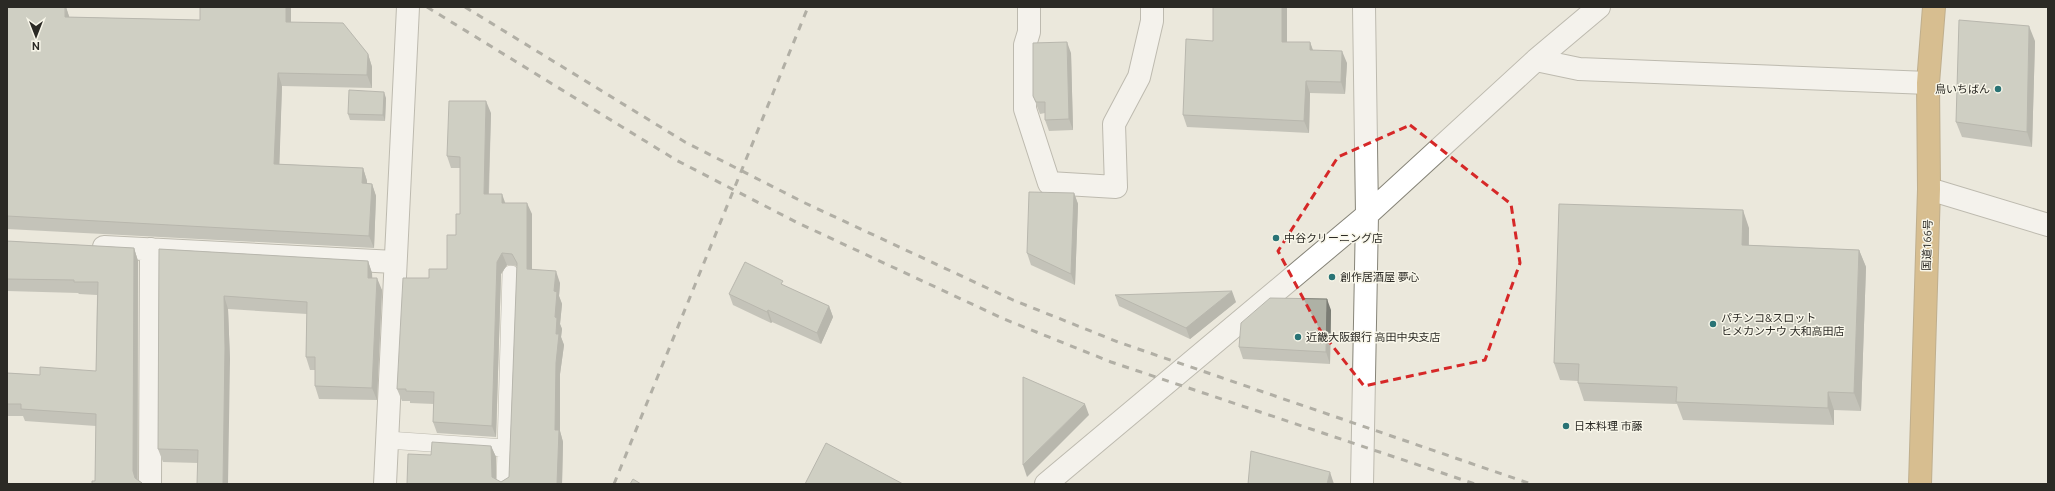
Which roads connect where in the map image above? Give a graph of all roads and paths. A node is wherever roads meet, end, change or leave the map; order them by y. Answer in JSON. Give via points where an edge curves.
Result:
{"nodes":[{"id":1,"x":408,"y":7,"type":"edge"},
{"id":2,"x":1029,"y":7,"type":"edge"},
{"id":3,"x":1152,"y":7,"type":"edge"},
{"id":4,"x":1364,"y":7,"type":"edge"},
{"id":5,"x":1599,"y":7,"type":"edge"},
{"id":6,"x":1934,"y":7,"type":"edge"},
{"id":7,"x":1536,"y":60,"type":"junction"},
{"id":8,"x":1928,"y":83,"type":"junction"},
{"id":9,"x":1929,"y":189,"type":"junction"},
{"id":10,"x":1367,"y":215,"type":"junction"},
{"id":11,"x":2048,"y":225,"type":"edge"},
{"id":12,"x":83,"y":245,"type":"edge"},
{"id":13,"x":151,"y":249,"type":"junction"},
{"id":14,"x":395,"y":262,"type":"junction"},
{"id":15,"x":510,"y":274,"type":"dead end"},
{"id":16,"x":387,"y":440,"type":"junction"},
{"id":17,"x":505,"y":448,"type":"junction"},
{"id":18,"x":150,"y":484,"type":"edge"},
{"id":19,"x":385,"y":484,"type":"edge"},
{"id":20,"x":504,"y":484,"type":"edge"},
{"id":21,"x":1046,"y":484,"type":"edge"},
{"id":22,"x":1362,"y":484,"type":"edge"},
{"id":23,"x":1920,"y":484,"type":"edge"}],
"edges":[{"from":1,"to":14,"type":"street"},
{"from":2,"to":3,"type":"street","via":[[1029,32],[1025,46],[1025,109],[1049,183],[1116,187],[1114,124],[1139,77],[1152,21]]},
{"from":4,"to":10,"type":"street"},
{"from":5,"to":7,"type":"street"},
{"from":6,"to":8,"type":"highway","name":"国道166号"},
{"from":7,"to":8,"type":"street","via":[[1579,69]]},
{"from":7,"to":10,"type":"street"},
{"from":8,"to":9,"type":"highway","name":"国道166号"},
{"from":9,"to":11,"type":"street"},
{"from":9,"to":23,"type":"highway","name":"国道166号"},
{"from":10,"to":21,"type":"street"},
{"from":10,"to":22,"type":"street"},
{"from":12,"to":13,"type":"street"},
{"from":13,"to":14,"type":"street"},
{"from":13,"to":18,"type":"street"},
{"from":14,"to":16,"type":"street"},
{"from":15,"to":17,"type":"lane"},
{"from":16,"to":17,"type":"lane"},
{"from":16,"to":19,"type":"street"},
{"from":17,"to":20,"type":"lane"}]}
